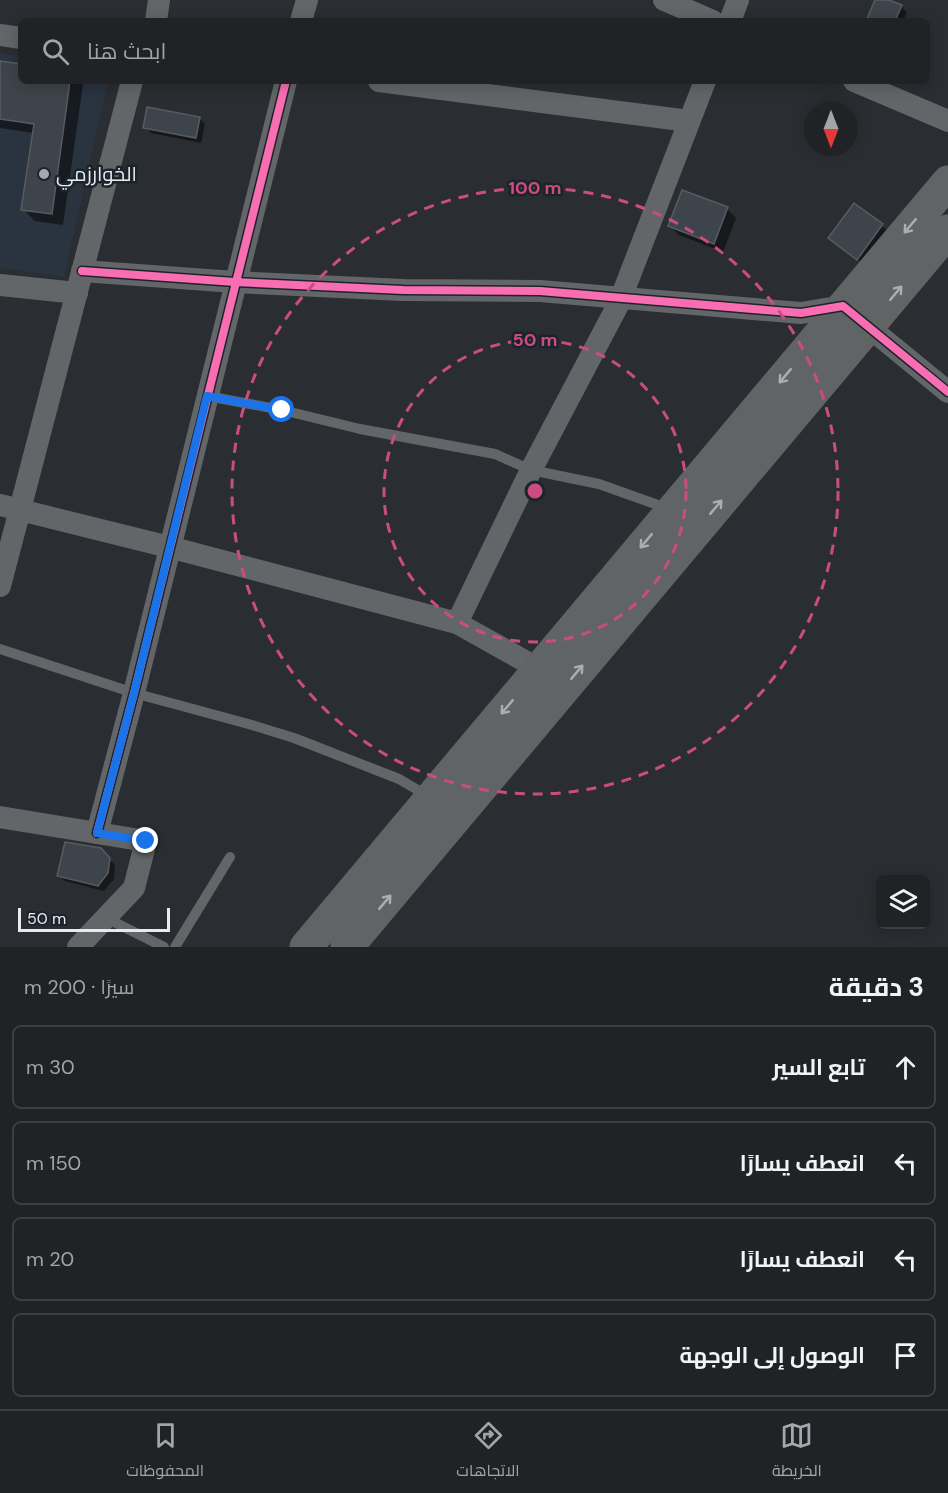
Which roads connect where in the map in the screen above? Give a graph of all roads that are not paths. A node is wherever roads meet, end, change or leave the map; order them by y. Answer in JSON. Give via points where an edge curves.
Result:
{"nodes":[{"id":1,"x":159,"y":0,"type":"edge"},
{"id":2,"x":307,"y":0,"type":"edge"},
{"id":3,"x":664,"y":0,"type":"edge"},
{"id":4,"x":738,"y":0,"type":"edge"},
{"id":5,"x":156,"y":18,"type":"edge"},
{"id":6,"x":302,"y":18,"type":"edge"},
{"id":7,"x":706,"y":18,"type":"edge"},
{"id":8,"x":731,"y":18,"type":"edge"},
{"id":9,"x":0,"y":35,"type":"edge"},
{"id":10,"x":18,"y":38,"type":"edge"},
{"id":11,"x":131,"y":84,"type":"edge"},
{"id":12,"x":285,"y":84,"type":"edge"},
{"id":13,"x":401,"y":84,"type":"edge"},
{"id":14,"x":704,"y":84,"type":"edge"},
{"id":15,"x":861,"y":84,"type":"edge"},
{"id":16,"x":689,"y":121,"type":"junction"},
{"id":17,"x":948,"y":121,"type":"edge"},
{"id":18,"x":948,"y":182,"type":"edge"},
{"id":19,"x":948,"y":231,"type":"edge"},
{"id":20,"x":82,"y":271,"type":"junction"},
{"id":21,"x":235,"y":282,"type":"junction"},
{"id":22,"x":0,"y":285,"type":"edge"},
{"id":23,"x":77,"y":293,"type":"junction"},
{"id":24,"x":621,"y":298,"type":"junction"},
{"id":25,"x":856,"y":316,"type":"junction"},
{"id":26,"x":948,"y":392,"type":"edge"},
{"id":27,"x":207,"y":396,"type":"junction"},
{"id":28,"x":531,"y":470,"type":"junction"},
{"id":29,"x":10,"y":507,"type":"edge"},
{"id":30,"x":673,"y":510,"type":"junction"},
{"id":31,"x":169,"y":547,"type":"junction"},
{"id":32,"x":0,"y":586,"type":"edge"},
{"id":33,"x":457,"y":623,"type":"junction"},
{"id":34,"x":0,"y":648,"type":"edge"},
{"id":35,"x":539,"y":669,"type":"junction"},
{"id":36,"x":134,"y":693,"type":"junction"},
{"id":37,"x":431,"y":798,"type":"junction"},
{"id":38,"x":0,"y":817,"type":"edge"},
{"id":39,"x":97,"y":833,"type":"junction"},
{"id":40,"x":230,"y":856,"type":"dead end"},
{"id":41,"x":106,"y":918,"type":"junction"},
{"id":42,"x":78,"y":947,"type":"edge"},
{"id":43,"x":164,"y":947,"type":"edge"},
{"id":44,"x":175,"y":947,"type":"edge"},
{"id":45,"x":306,"y":947,"type":"edge"},
{"id":46,"x":347,"y":947,"type":"edge"}],
"edges":[{"from":1,"to":5,"type":"street"},
{"from":2,"to":6,"type":"street"},
{"from":3,"to":7,"type":"street"},
{"from":4,"to":8,"type":"street"},
{"from":9,"to":10,"type":"street"},
{"from":11,"to":20,"type":"street"},
{"from":12,"to":21,"type":"street"},
{"from":13,"to":16,"type":"street"},
{"from":14,"to":16,"type":"street"},
{"from":15,"to":17,"type":"street"},
{"from":16,"to":24,"type":"street"},
{"from":18,"to":25,"type":"main road","one_way":true},
{"from":25,"to":19,"type":"main road","one_way":true},
{"from":20,"to":21,"type":"street"},
{"from":20,"to":23,"type":"street"},
{"from":21,"to":24,"type":"street","via":[[403,290],[540,291]]},
{"from":21,"to":27,"type":"street"},
{"from":22,"to":23,"type":"street"},
{"from":23,"to":29,"type":"street"},
{"from":24,"to":25,"type":"street"},
{"from":24,"to":28,"type":"street"},
{"from":25,"to":26,"type":"street"},
{"from":25,"to":30,"type":"main road","one_way":true},
{"from":46,"to":25,"type":"main road","one_way":true},
{"from":27,"to":28,"type":"lane","via":[[495,454]]},
{"from":27,"to":31,"type":"street"},
{"from":28,"to":30,"type":"lane","via":[[599,484]]},
{"from":28,"to":33,"type":"street"},
{"from":29,"to":31,"type":"street"},
{"from":29,"to":32,"type":"street"},
{"from":30,"to":35,"type":"main road","one_way":true},
{"from":31,"to":33,"type":"street"},
{"from":31,"to":36,"type":"street"},
{"from":33,"to":35,"type":"street"},
{"from":34,"to":36,"type":"lane"},
{"from":35,"to":37,"type":"main road","one_way":true},
{"from":36,"to":37,"type":"lane","via":[[294,738],[399,779]]},
{"from":36,"to":39,"type":"street"},
{"from":37,"to":45,"type":"main road"},
{"from":38,"to":39,"type":"street"},
{"from":39,"to":41,"type":"street","via":[[146,841],[134,888]]},
{"from":40,"to":44,"type":"lane"},
{"from":41,"to":42,"type":"street"},
{"from":41,"to":43,"type":"lane"}]}
